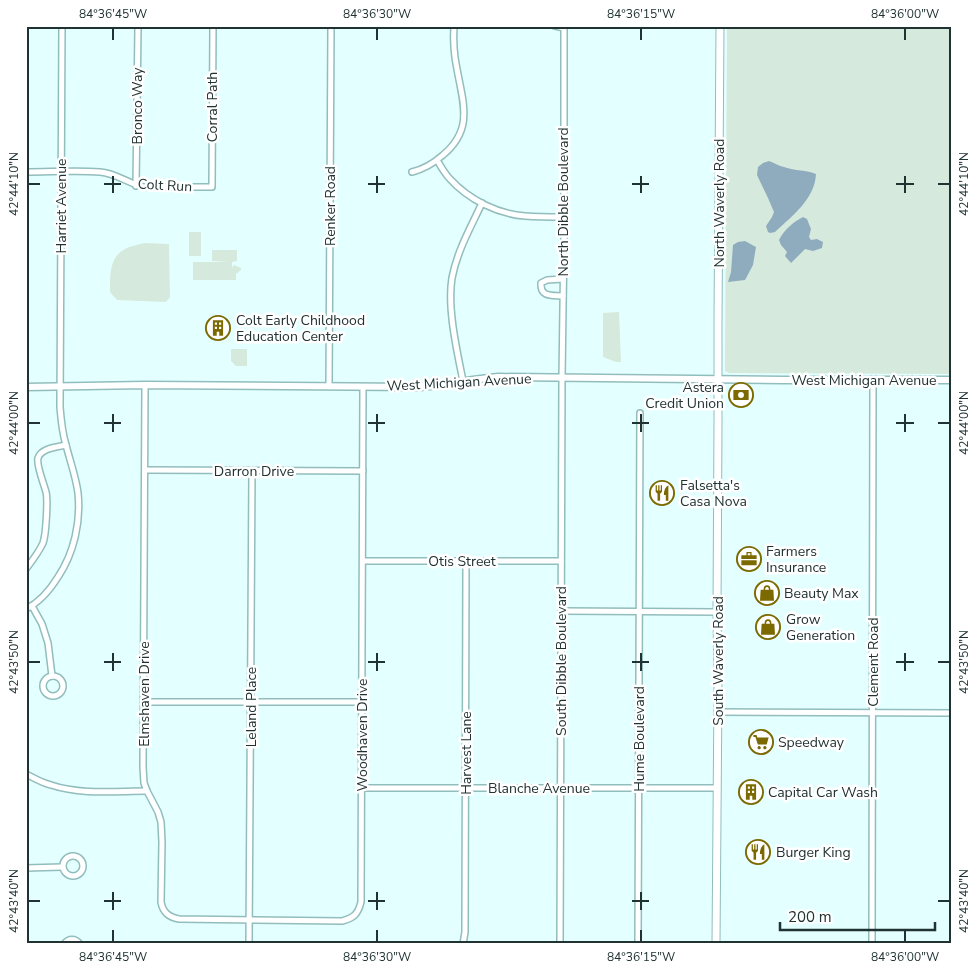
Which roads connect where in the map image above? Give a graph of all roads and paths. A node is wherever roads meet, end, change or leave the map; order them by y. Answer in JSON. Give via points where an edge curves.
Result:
{"nodes":[{"id":1,"x":62,"y":26,"type":"edge"},
{"id":2,"x":138,"y":26,"type":"edge"},
{"id":3,"x":213,"y":26,"type":"edge"},
{"id":4,"x":331,"y":26,"type":"edge"},
{"id":5,"x":454,"y":26,"type":"edge"},
{"id":6,"x":555,"y":26,"type":"edge"},
{"id":7,"x":720,"y":26,"type":"edge"},
{"id":8,"x":564,"y":27,"type":"edge"},
{"id":9,"x":437,"y":160,"type":"junction"},
{"id":10,"x":26,"y":172,"type":"edge"},
{"id":11,"x":61,"y":172,"type":"junction"},
{"id":12,"x":412,"y":172,"type":"dead end"},
{"id":13,"x":136,"y":186,"type":"junction"},
{"id":14,"x":212,"y":187,"type":"joint"},
{"id":15,"x":482,"y":203,"type":"junction"},
{"id":16,"x":564,"y":217,"type":"junction"},
{"id":17,"x":563,"y":279,"type":"junction"},
{"id":18,"x":563,"y":296,"type":"junction"},
{"id":19,"x":562,"y":378,"type":"junction"},
{"id":20,"x":718,"y":379,"type":"junction"},
{"id":21,"x":874,"y":380,"type":"junction"},
{"id":22,"x":952,"y":380,"type":"edge"},
{"id":23,"x":463,"y":381,"type":"junction"},
{"id":24,"x":145,"y":385,"type":"junction"},
{"id":25,"x":59,"y":386,"type":"junction"},
{"id":26,"x":329,"y":386,"type":"junction"},
{"id":27,"x":26,"y":387,"type":"edge"},
{"id":28,"x":363,"y":387,"type":"junction"},
{"id":29,"x":640,"y":413,"type":"dead end"},
{"id":30,"x":66,"y":445,"type":"junction"},
{"id":31,"x":145,"y":470,"type":"junction"},
{"id":32,"x":252,"y":471,"type":"junction"},
{"id":33,"x":363,"y":471,"type":"junction"},
{"id":34,"x":363,"y":561,"type":"junction"},
{"id":35,"x":466,"y":561,"type":"junction"},
{"id":36,"x":561,"y":561,"type":"junction"},
{"id":37,"x":26,"y":569,"type":"edge"},
{"id":38,"x":29,"y":608,"type":"edge"},
{"id":39,"x":562,"y":611,"type":"junction"},
{"id":40,"x":639,"y":611,"type":"junction"},
{"id":41,"x":717,"y":612,"type":"junction"},
{"id":42,"x":52,"y":676,"type":"junction"},
{"id":43,"x":144,"y":702,"type":"junction"},
{"id":44,"x":251,"y":702,"type":"junction"},
{"id":45,"x":362,"y":702,"type":"junction"},
{"id":46,"x":718,"y":712,"type":"junction"},
{"id":47,"x":872,"y":712,"type":"junction"},
{"id":48,"x":952,"y":713,"type":"edge"},
{"id":49,"x":26,"y":774,"type":"edge"},
{"id":50,"x":362,"y":788,"type":"junction"},
{"id":51,"x":465,"y":788,"type":"junction"},
{"id":52,"x":560,"y":788,"type":"junction"},
{"id":53,"x":639,"y":788,"type":"junction"},
{"id":54,"x":717,"y":788,"type":"junction"},
{"id":55,"x":147,"y":791,"type":"junction"},
{"id":56,"x":62,"y":867,"type":"junction"},
{"id":57,"x":26,"y":868,"type":"edge"},
{"id":58,"x":250,"y":919,"type":"junction"},
{"id":59,"x":64,"y":944,"type":"edge"},
{"id":60,"x":80,"y":944,"type":"edge"},
{"id":61,"x":250,"y":944,"type":"edge"},
{"id":62,"x":463,"y":944,"type":"edge"},
{"id":63,"x":560,"y":944,"type":"edge"},
{"id":64,"x":638,"y":944,"type":"edge"},
{"id":65,"x":716,"y":944,"type":"edge"},
{"id":66,"x":872,"y":944,"type":"edge"}],
"edges":[{"from":1,"to":11,"type":"street","name":"Harriet Avenue"},
{"from":2,"to":13,"type":"street","name":"Bronco Way"},
{"from":3,"to":14,"type":"street","name":"Corral Path"},
{"from":4,"to":26,"type":"street","name":"Renker Road"},
{"from":5,"to":9,"type":"street","via":[[454,49],[464,107],[463,125],[450,150]]},
{"from":6,"to":8,"type":"street"},
{"from":7,"to":20,"type":"main road","name":"North Waverly Road"},
{"from":8,"to":16,"type":"street","name":"North Dibble Boulevard"},
{"from":9,"to":12,"type":"street"},
{"from":9,"to":15,"type":"street","via":[[454,184]]},
{"from":10,"to":11,"type":"street","name":"Colt Run"},
{"from":11,"to":13,"type":"street","name":"Colt Run","via":[[100,172]]},
{"from":11,"to":25,"type":"street","name":"Harriet Avenue"},
{"from":13,"to":14,"type":"street","name":"Colt Run"},
{"from":15,"to":16,"type":"street","via":[[511,214]]},
{"from":15,"to":23,"type":"street","via":[[458,256],[450,289]]},
{"from":16,"to":17,"type":"street","name":"North Dibble Boulevard"},
{"from":17,"to":18,"type":"street","name":"North Dibble Boulevard"},
{"from":17,"to":18,"type":"street","via":[[547,280],[540,286],[545,294]]},
{"from":18,"to":19,"type":"street","name":"North Dibble Boulevard"},
{"from":19,"to":20,"type":"street","name":"West Michigan Avenue"},
{"from":19,"to":23,"type":"street","name":"West Michigan Avenue","via":[[498,377]]},
{"from":19,"to":36,"type":"street","name":"South Dibble Boulevard"},
{"from":20,"to":21,"type":"street","name":"West Michigan Avenue"},
{"from":20,"to":41,"type":"main road","name":"South Waverly Road"},
{"from":21,"to":22,"type":"street","name":"West Michigan Avenue"},
{"from":21,"to":47,"type":"street","name":"Clement Road"},
{"from":23,"to":28,"type":"street","name":"West Michigan Avenue","via":[[428,387]]},
{"from":24,"to":25,"type":"street","name":"West Michigan Avenue"},
{"from":24,"to":26,"type":"street","name":"West Michigan Avenue"},
{"from":24,"to":31,"type":"street","name":"Elmshaven Drive"},
{"from":25,"to":27,"type":"street","name":"West Michigan Avenue"},
{"from":25,"to":30,"type":"street","name":"Harriet Avenue"},
{"from":26,"to":28,"type":"street","name":"West Michigan Avenue"},
{"from":28,"to":33,"type":"street","name":"Woodhaven Drive"},
{"from":29,"to":40,"type":"street","name":"Hume Boulevard"},
{"from":30,"to":37,"type":"street","via":[[46,450],[38,459],[47,495],[44,541]]},
{"from":30,"to":38,"type":"street","name":"Harriet Avenue","via":[[78,492],[73,545],[62,571],[42,598]]},
{"from":31,"to":32,"type":"street","name":"Darron Drive"},
{"from":31,"to":43,"type":"street","name":"Elmshaven Drive"},
{"from":32,"to":33,"type":"street","name":"Darron Drive"},
{"from":32,"to":44,"type":"street","name":"Leland Place"},
{"from":33,"to":34,"type":"street","name":"Woodhaven Drive"},
{"from":34,"to":35,"type":"street","name":"Otis Street"},
{"from":34,"to":45,"type":"street","name":"Woodhaven Drive"},
{"from":35,"to":36,"type":"street","name":"Otis Street"},
{"from":35,"to":51,"type":"street","name":"Harvest Lane"},
{"from":36,"to":39,"type":"street","name":"South Dibble Boulevard"},
{"from":38,"to":42,"type":"street","via":[[42,624]]},
{"from":39,"to":40,"type":"street"},
{"from":39,"to":52,"type":"street","name":"South Dibble Boulevard"},
{"from":40,"to":41,"type":"street"},
{"from":40,"to":53,"type":"street","name":"Hume Boulevard"},
{"from":41,"to":46,"type":"main road","name":"South Waverly Road"},
{"from":42,"to":42,"type":"street","via":[[43,685],[44,692],[50,696],[62,692],[63,686],[61,680]]},
{"from":43,"to":44,"type":"street"},
{"from":43,"to":55,"type":"street","name":"Elmshaven Drive","via":[[143,767]]},
{"from":44,"to":45,"type":"street"},
{"from":44,"to":58,"type":"street","name":"Leland Place"},
{"from":45,"to":50,"type":"street","name":"Woodhaven Drive"},
{"from":46,"to":47,"type":"street"},
{"from":46,"to":54,"type":"main road","name":"South Waverly Road"},
{"from":47,"to":48,"type":"street"},
{"from":47,"to":66,"type":"street","name":"Clement Road"},
{"from":49,"to":55,"type":"street","via":[[69,790]]},
{"from":50,"to":51,"type":"street","name":"Blanche Avenue"},
{"from":50,"to":58,"type":"street","name":"Woodhaven Drive","via":[[361,902],[355,916],[342,921]]},
{"from":51,"to":52,"type":"street","name":"Blanche Avenue"},
{"from":51,"to":62,"type":"street","name":"Harvest Lane"},
{"from":52,"to":53,"type":"street","name":"Blanche Avenue"},
{"from":52,"to":63,"type":"street","name":"South Dibble Boulevard"},
{"from":53,"to":54,"type":"street","name":"Blanche Avenue"},
{"from":53,"to":64,"type":"street","name":"Hume Boulevard"},
{"from":54,"to":65,"type":"main road","name":"South Waverly Road"},
{"from":55,"to":58,"type":"street","name":"Elmshaven Drive","via":[[161,822],[163,910],[179,919]]},
{"from":56,"to":56,"type":"street","via":[[71,876],[80,873],[83,867],[79,858],[72,856],[64,860]]},
{"from":56,"to":57,"type":"street"},
{"from":58,"to":61,"type":"street","name":"Leland Place"},
{"from":59,"to":60,"type":"street","via":[[72,939]]}]}
